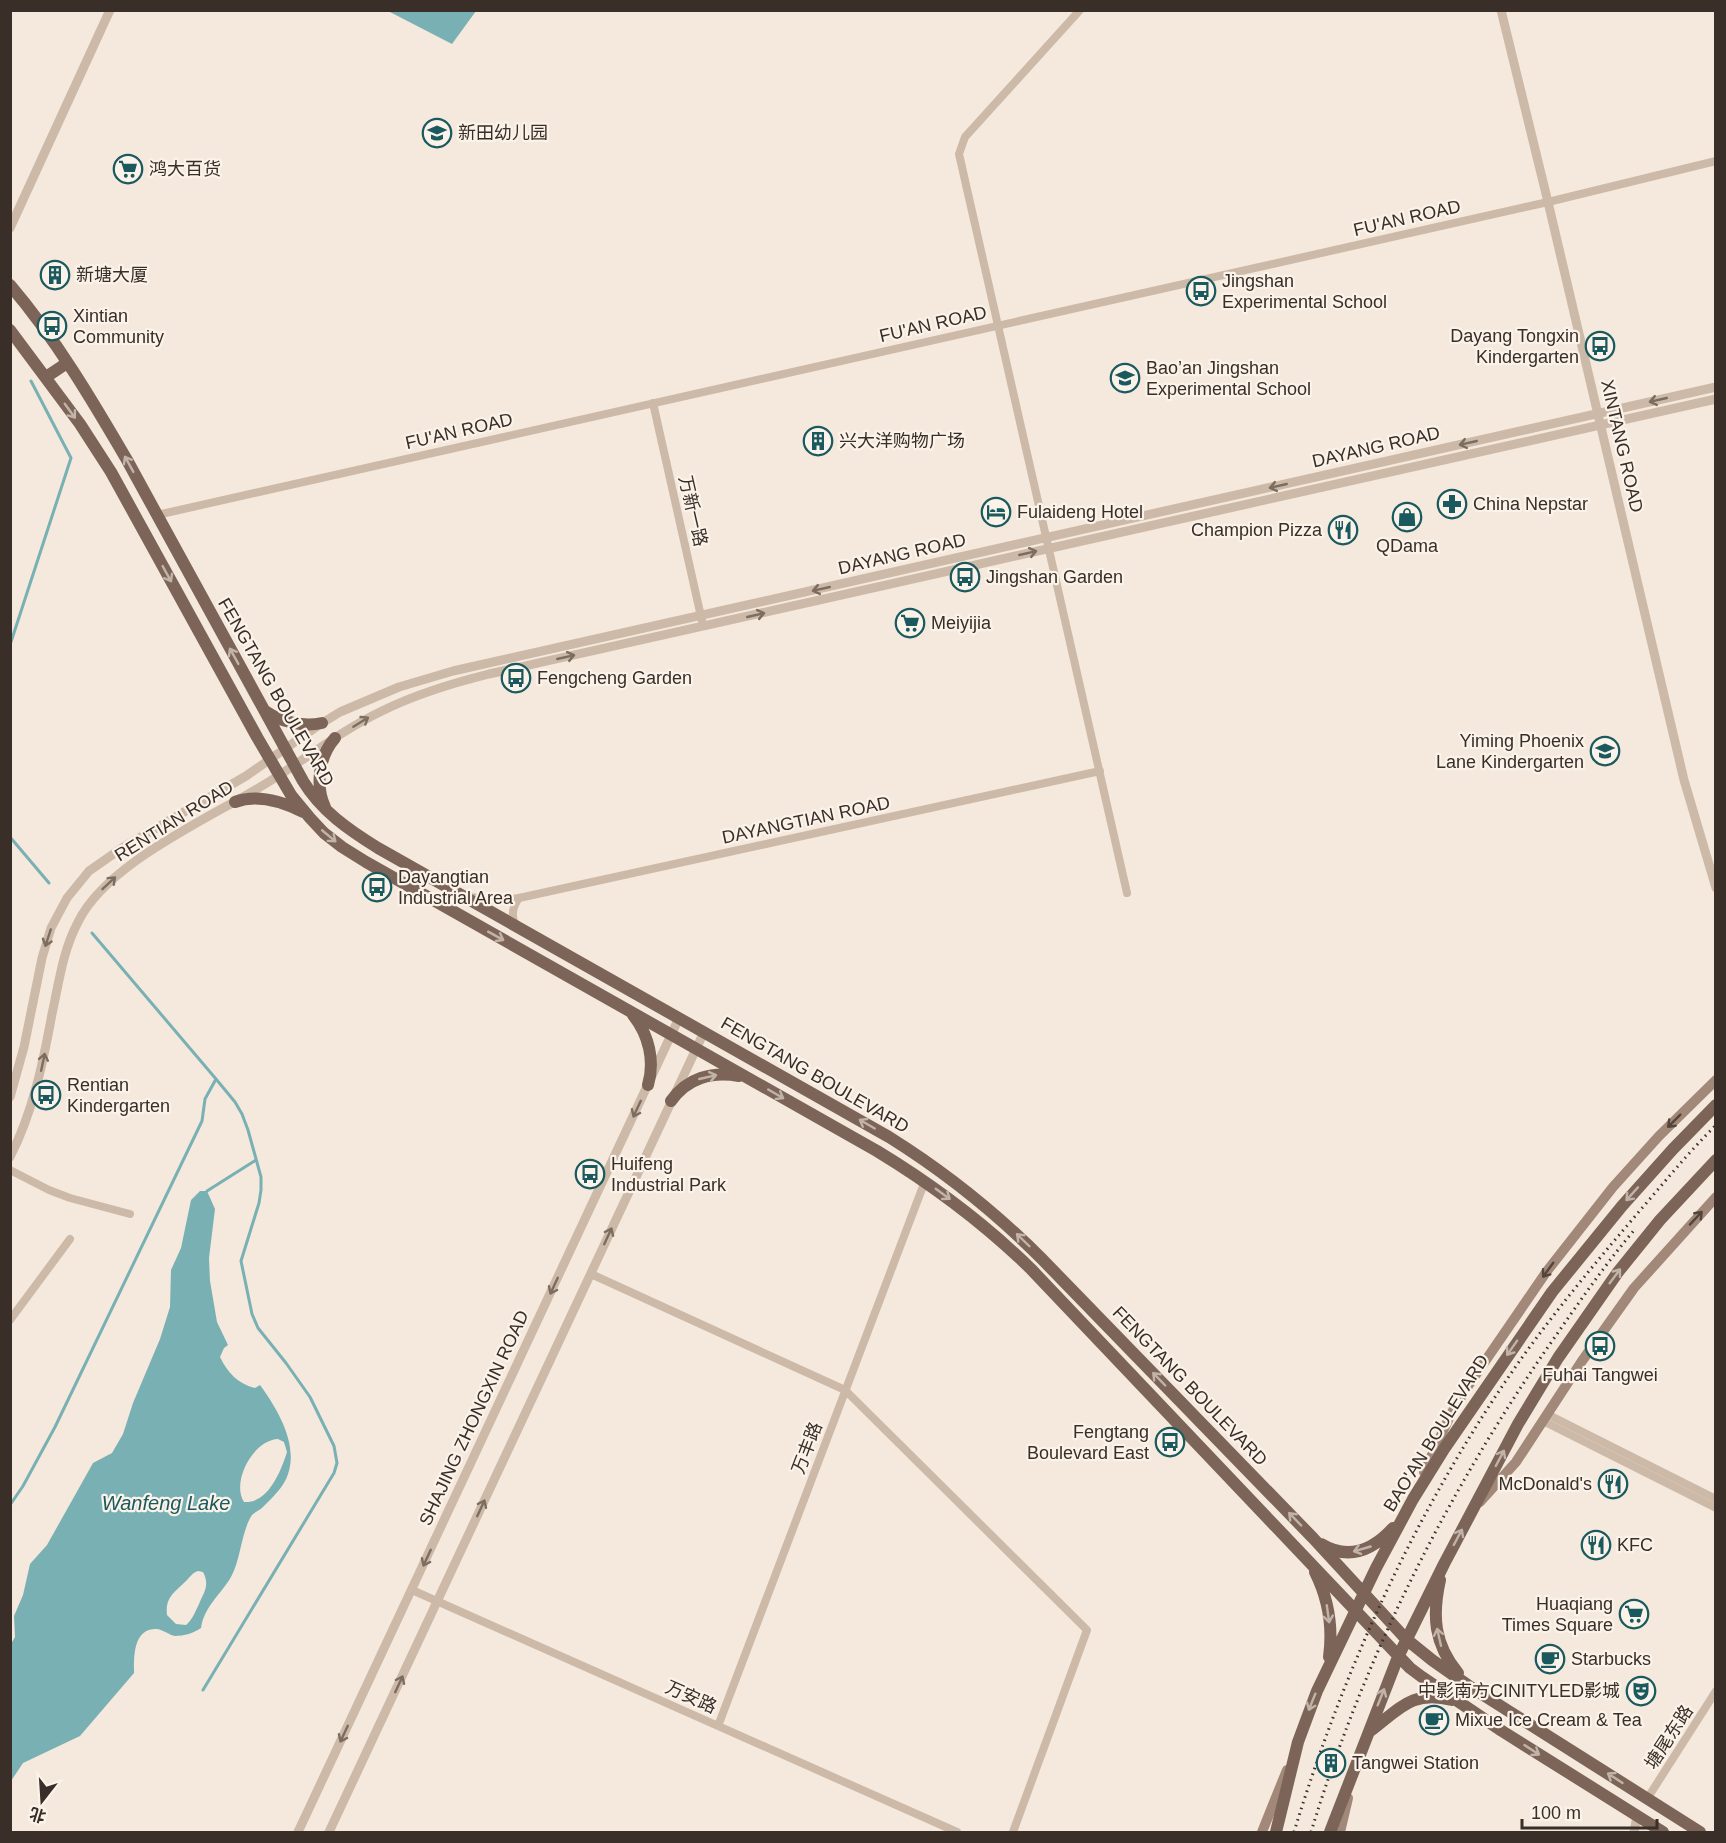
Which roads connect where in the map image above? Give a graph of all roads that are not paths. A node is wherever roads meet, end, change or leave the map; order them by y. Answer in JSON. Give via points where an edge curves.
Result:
{"nodes":[{"id":1,"x":110,"y":10,"type":"edge"},
{"id":2,"x":1080,"y":10,"type":"edge"},
{"id":3,"x":1501,"y":10,"type":"edge"},
{"id":4,"x":1716,"y":161,"type":"edge"},
{"id":5,"x":1548,"y":202,"type":"junction"},
{"id":6,"x":10,"y":228,"type":"edge"},
{"id":7,"x":10,"y":285,"type":"edge"},
{"id":8,"x":998,"y":325,"type":"junction"},
{"id":9,"x":10,"y":330,"type":"edge"},
{"id":10,"x":67,"y":363,"type":"junction"},
{"id":11,"x":46,"y":377,"type":"junction"},
{"id":12,"x":1716,"y":387,"type":"edge"},
{"id":13,"x":1716,"y":399,"type":"edge"},
{"id":14,"x":653,"y":403,"type":"junction"},
{"id":15,"x":1598,"y":414,"type":"junction"},
{"id":16,"x":1600,"y":425,"type":"junction"},
{"id":17,"x":157,"y":515,"type":"junction"},
{"id":18,"x":1047,"y":538,"type":"junction"},
{"id":19,"x":1049,"y":548,"type":"junction"},
{"id":20,"x":701,"y":616,"type":"junction"},
{"id":21,"x":703,"y":627,"type":"junction"},
{"id":22,"x":262,"y":708,"type":"junction"},
{"id":23,"x":322,"y":723,"type":"junction"},
{"id":24,"x":335,"y":738,"type":"junction"},
{"id":25,"x":285,"y":749,"type":"junction"},
{"id":26,"x":270,"y":759,"type":"junction"},
{"id":27,"x":294,"y":765,"type":"junction"},
{"id":28,"x":1100,"y":771,"type":"junction"},
{"id":29,"x":279,"y":775,"type":"junction"},
{"id":30,"x":235,"y":802,"type":"junction"},
{"id":31,"x":329,"y":813,"type":"junction"},
{"id":32,"x":307,"y":815,"type":"junction"},
{"id":33,"x":1716,"y":888,"type":"edge"},
{"id":34,"x":1127,"y":893,"type":"dead end"},
{"id":35,"x":459,"y":894,"type":"junction"},
{"id":36,"x":519,"y":898,"type":"junction"},
{"id":37,"x":517,"y":926,"type":"junction"},
{"id":38,"x":628,"y":1010,"type":"junction"},
{"id":39,"x":679,"y":1018,"type":"junction"},
{"id":40,"x":704,"y":1032,"type":"junction"},
{"id":41,"x":671,"y":1035,"type":"junction"},
{"id":42,"x":696,"y":1049,"type":"junction"},
{"id":43,"x":752,"y":1080,"type":"junction"},
{"id":44,"x":1716,"y":1080,"type":"edge"},
{"id":45,"x":648,"y":1085,"type":"junction"},
{"id":46,"x":10,"y":1097,"type":"edge"},
{"id":47,"x":671,"y":1101,"type":"junction"},
{"id":48,"x":1716,"y":1106,"type":"edge"},
{"id":49,"x":10,"y":1157,"type":"edge"},
{"id":50,"x":1714,"y":1163,"type":"edge"},
{"id":51,"x":10,"y":1170,"type":"edge"},
{"id":52,"x":925,"y":1181,"type":"junction"},
{"id":53,"x":1716,"y":1197,"type":"edge"},
{"id":54,"x":130,"y":1214,"type":"dead end"},
{"id":55,"x":70,"y":1239,"type":"dead end"},
{"id":56,"x":591,"y":1274,"type":"junction"},
{"id":57,"x":10,"y":1320,"type":"edge"},
{"id":58,"x":845,"y":1390,"type":"junction"},
{"id":59,"x":1545,"y":1418,"type":"junction"},
{"id":60,"x":1413,"y":1499,"type":"junction"},
{"id":61,"x":1716,"y":1499,"type":"edge"},
{"id":62,"x":1716,"y":1509,"type":"edge"},
{"id":63,"x":1473,"y":1510,"type":"junction"},
{"id":64,"x":1402,"y":1518,"type":"junction"},
{"id":65,"x":1313,"y":1538,"type":"junction"},
{"id":66,"x":1308,"y":1561,"type":"junction"},
{"id":67,"x":1444,"y":1564,"type":"junction"},
{"id":68,"x":412,"y":1590,"type":"junction"},
{"id":69,"x":1364,"y":1594,"type":"junction"},
{"id":70,"x":437,"y":1601,"type":"junction"},
{"id":71,"x":1355,"y":1611,"type":"junction"},
{"id":72,"x":1407,"y":1639,"type":"junction"},
{"id":73,"x":1398,"y":1656,"type":"junction"},
{"id":74,"x":1326,"y":1671,"type":"junction"},
{"id":75,"x":1469,"y":1686,"type":"junction"},
{"id":76,"x":1716,"y":1691,"type":"edge"},
{"id":77,"x":1460,"y":1703,"type":"junction"},
{"id":78,"x":1513,"y":1713,"type":"junction"},
{"id":79,"x":718,"y":1726,"type":"junction"},
{"id":80,"x":1502,"y":1731,"type":"junction"},
{"id":81,"x":1368,"y":1732,"type":"junction"},
{"id":82,"x":1298,"y":1742,"type":"junction"},
{"id":83,"x":1354,"y":1772,"type":"junction"},
{"id":84,"x":1647,"y":1799,"type":"junction"},
{"id":85,"x":1637,"y":1816,"type":"junction"},
{"id":86,"x":298,"y":1833,"type":"edge"},
{"id":87,"x":329,"y":1833,"type":"edge"},
{"id":88,"x":957,"y":1833,"type":"edge"},
{"id":89,"x":1013,"y":1833,"type":"edge"},
{"id":90,"x":1262,"y":1833,"type":"edge"},
{"id":91,"x":1276,"y":1833,"type":"edge"},
{"id":92,"x":1330,"y":1833,"type":"edge"},
{"id":93,"x":1340,"y":1833,"type":"edge"},
{"id":94,"x":1634,"y":1833,"type":"edge"},
{"id":95,"x":1663,"y":1833,"type":"edge"},
{"id":96,"x":1700,"y":1833,"type":"edge"}],
"edges":[{"from":1,"to":6,"type":"street"},
{"from":2,"to":8,"type":"street","via":[[965,137],[959,154]]},
{"from":3,"to":5,"type":"street","name":"XINTANG ROAD"},
{"from":4,"to":5,"type":"street","name":"FU'AN ROAD"},
{"from":5,"to":8,"type":"street","name":"FU'AN ROAD"},
{"from":5,"to":15,"type":"street","name":"XINTANG ROAD"},
{"from":7,"to":10,"type":"main road","name":"FENGTANG BOULEVARD"},
{"from":8,"to":14,"type":"street","name":"FU'AN ROAD"},
{"from":8,"to":18,"type":"street"},
{"from":9,"to":11,"type":"main road","name":"FENGTANG BOULEVARD"},
{"from":10,"to":11,"type":"main road"},
{"from":17,"to":10,"type":"main road","name":"FENGTANG BOULEVARD","one_way":true},
{"from":11,"to":26,"type":"main road","name":"FENGTANG BOULEVARD","one_way":true,"via":[[111,472]]},
{"from":12,"to":15,"type":"street","name":"DAYANG ROAD","one_way":true},
{"from":13,"to":16,"type":"street","name":"DAYANG ROAD"},
{"from":14,"to":17,"type":"street","name":"FU'AN ROAD"},
{"from":14,"to":20,"type":"street","name":"万新一路"},
{"from":15,"to":16,"type":"street","name":"XINTANG ROAD"},
{"from":15,"to":18,"type":"street","name":"DAYANG ROAD","one_way":true},
{"from":16,"to":19,"type":"street","name":"DAYANG ROAD"},
{"from":16,"to":33,"type":"street","name":"XINTANG ROAD","via":[[1684,780]]},
{"from":22,"to":17,"type":"main road","name":"FENGTANG BOULEVARD","one_way":true},
{"from":18,"to":19,"type":"street"},
{"from":18,"to":20,"type":"street","name":"DAYANG ROAD","one_way":true},
{"from":21,"to":19,"type":"street","name":"DAYANG ROAD","one_way":true},
{"from":19,"to":28,"type":"street"},
{"from":20,"to":21,"type":"street","name":"万新一路"},
{"from":20,"to":23,"type":"street","name":"DAYANG ROAD","via":[[417,681],[366,699]]},
{"from":24,"to":21,"type":"street","name":"DAYANG ROAD","one_way":true,"via":[[383,710],[454,683]]},
{"from":22,"to":23,"type":"main road","via":[[286,721]]},
{"from":22,"to":25,"type":"main road","name":"FENGTANG BOULEVARD"},
{"from":23,"to":25,"type":"street","name":"DAYANG ROAD"},
{"from":24,"to":27,"type":"street","name":"DAYANG ROAD"},
{"from":24,"to":31,"type":"main road","via":[[325,753],[320,777],[321,797]]},
{"from":25,"to":26,"type":"street","name":"RENTIAN ROAD"},
{"from":25,"to":27,"type":"main road","name":"FENGTANG BOULEVARD"},
{"from":26,"to":29,"type":"main road","name":"FENGTANG BOULEVARD"},
{"from":26,"to":46,"type":"street","name":"RENTIAN ROAD","one_way":true,"via":[[109,856],[75,888],[56,916],[46,943]]},
{"from":27,"to":29,"type":"street","name":"RENTIAN ROAD"},
{"from":27,"to":31,"type":"main road","name":"FENGTANG BOULEVARD"},
{"from":28,"to":34,"type":"street"},
{"from":28,"to":36,"type":"street","name":"DAYANGTIAN ROAD"},
{"from":29,"to":30,"type":"street","name":"RENTIAN ROAD"},
{"from":29,"to":32,"type":"main road","name":"FENGTANG BOULEVARD"},
{"from":30,"to":32,"type":"main road","via":[[269,800]]},
{"from":49,"to":30,"type":"street","name":"RENTIAN ROAD","one_way":true,"via":[[33,1100],[62,968],[84,911],[127,867]]},
{"from":31,"to":35,"type":"main road","name":"FENGTANG BOULEVARD","via":[[357,835]]},
{"from":32,"to":38,"type":"main road","name":"FENGTANG BOULEVARD","one_way":true,"via":[[353,854]]},
{"from":35,"to":36,"type":"street","name":"DAYANGTIAN ROAD","via":[[491,900]]},
{"from":35,"to":37,"type":"main road","name":"FENGTANG BOULEVARD"},
{"from":36,"to":37,"type":"street","via":[[513,915]]},
{"from":37,"to":39,"type":"main road","name":"FENGTANG BOULEVARD"},
{"from":38,"to":41,"type":"main road","name":"FENGTANG BOULEVARD"},
{"from":38,"to":45,"type":"main road","via":[[647,1038],[651,1062]]},
{"from":39,"to":40,"type":"main road","name":"FENGTANG BOULEVARD"},
{"from":39,"to":41,"type":"street","name":"SHAJING ZHONGXIN ROAD"},
{"from":40,"to":42,"type":"street"},
{"from":65,"to":40,"type":"main road","name":"FENGTANG BOULEVARD","one_way":true,"via":[[1034,1250],[976,1197],[889,1137]]},
{"from":41,"to":42,"type":"main road","name":"FENGTANG BOULEVARD"},
{"from":41,"to":45,"type":"street","name":"SHAJING ZHONGXIN ROAD"},
{"from":42,"to":43,"type":"main road","name":"FENGTANG BOULEVARD"},
{"from":42,"to":47,"type":"street"},
{"from":47,"to":43,"type":"main road","one_way":true,"via":[[688,1083],[707,1076],[731,1075]]},
{"from":43,"to":52,"type":"main road","name":"FENGTANG BOULEVARD","one_way":true},
{"from":44,"to":60,"type":"main road","one_way":true,"via":[[1613,1187],[1547,1271],[1451,1414]]},
{"from":45,"to":68,"type":"street","name":"SHAJING ZHONGXIN ROAD","one_way":true},
{"from":56,"to":47,"type":"street","one_way":true},
{"from":48,"to":60,"type":"main road","name":"BAO'AN BOULEVARD","one_way":true,"via":[[1672,1149],[1552,1292]]},
{"from":63,"to":50,"type":"main road","one_way":true,"via":[[1518,1424],[1576,1330],[1660,1220]]},
{"from":51,"to":54,"type":"street","via":[[70,1198]]},
{"from":52,"to":58,"type":"street","name":"万丰路"},
{"from":52,"to":66,"type":"main road","name":"FENGTANG BOULEVARD","one_way":true,"via":[[1011,1250]]},
{"from":59,"to":53,"type":"main road","one_way":true,"via":[[1634,1288]]},
{"from":55,"to":57,"type":"street"},
{"from":56,"to":58,"type":"street"},
{"from":70,"to":56,"type":"street","one_way":true},
{"from":58,"to":79,"type":"street","name":"万丰路"},
{"from":58,"to":89,"type":"street","via":[[1087,1630]]},
{"from":59,"to":61,"type":"street"},
{"from":59,"to":62,"type":"street"},
{"from":59,"to":63,"type":"main road","via":[[1516,1462]]},
{"from":60,"to":64,"type":"main road","name":"BAO'AN BOULEVARD"},
{"from":67,"to":63,"type":"main road","one_way":true},
{"from":64,"to":65,"type":"main road","one_way":true,"via":[[1375,1544],[1359,1551],[1339,1552]]},
{"from":64,"to":69,"type":"main road","name":"BAO'AN BOULEVARD"},
{"from":65,"to":69,"type":"main road","name":"FENGTANG BOULEVARD"},
{"from":66,"to":71,"type":"main road","name":"FENGTANG BOULEVARD"},
{"from":66,"to":74,"type":"main road","one_way":true,"via":[[1328,1610],[1330,1641]]},
{"from":67,"to":72,"type":"main road"},
{"from":75,"to":67,"type":"main road","one_way":true,"via":[[1452,1666],[1438,1638],[1436,1610]]},
{"from":68,"to":70,"type":"street","name":"万安路"},
{"from":68,"to":86,"type":"street","name":"SHAJING ZHONGXIN ROAD","one_way":true},
{"from":69,"to":71,"type":"main road","name":"BAO'AN BOULEVARD"},
{"from":69,"to":72,"type":"main road","name":"FENGTANG BOULEVARD"},
{"from":70,"to":79,"type":"street","name":"万安路"},
{"from":87,"to":70,"type":"street","one_way":true},
{"from":71,"to":73,"type":"main road","name":"FENGTANG BOULEVARD"},
{"from":71,"to":74,"type":"main road","name":"BAO'AN BOULEVARD"},
{"from":72,"to":73,"type":"main road"},
{"from":72,"to":75,"type":"main road","name":"FENGTANG BOULEVARD"},
{"from":73,"to":77,"type":"main road","name":"FENGTANG BOULEVARD"},
{"from":81,"to":73,"type":"main road","one_way":true},
{"from":74,"to":82,"type":"main road","name":"BAO'AN BOULEVARD","one_way":true},
{"from":75,"to":78,"type":"main road","name":"FENGTANG BOULEVARD"},
{"from":76,"to":84,"type":"street","name":"塘尾东路"},
{"from":77,"to":80,"type":"main road","name":"FENGTANG BOULEVARD"},
{"from":77,"to":81,"type":"main road","via":[[1438,1698],[1415,1699]]},
{"from":78,"to":80,"type":"main road"},
{"from":84,"to":78,"type":"main road","name":"FENGTANG BOULEVARD","one_way":true},
{"from":79,"to":88,"type":"street","name":"万安路"},
{"from":80,"to":85,"type":"main road","name":"FENGTANG BOULEVARD","one_way":true},
{"from":81,"to":83,"type":"main road"},
{"from":82,"to":90,"type":"main road"},
{"from":82,"to":91,"type":"main road","name":"BAO'AN BOULEVARD"},
{"from":83,"to":92,"type":"main road"},
{"from":83,"to":93,"type":"main road"},
{"from":84,"to":96,"type":"main road","name":"FENGTANG BOULEVARD"},
{"from":85,"to":94,"type":"street"},
{"from":85,"to":95,"type":"main road","name":"FENGTANG BOULEVARD"}]}
